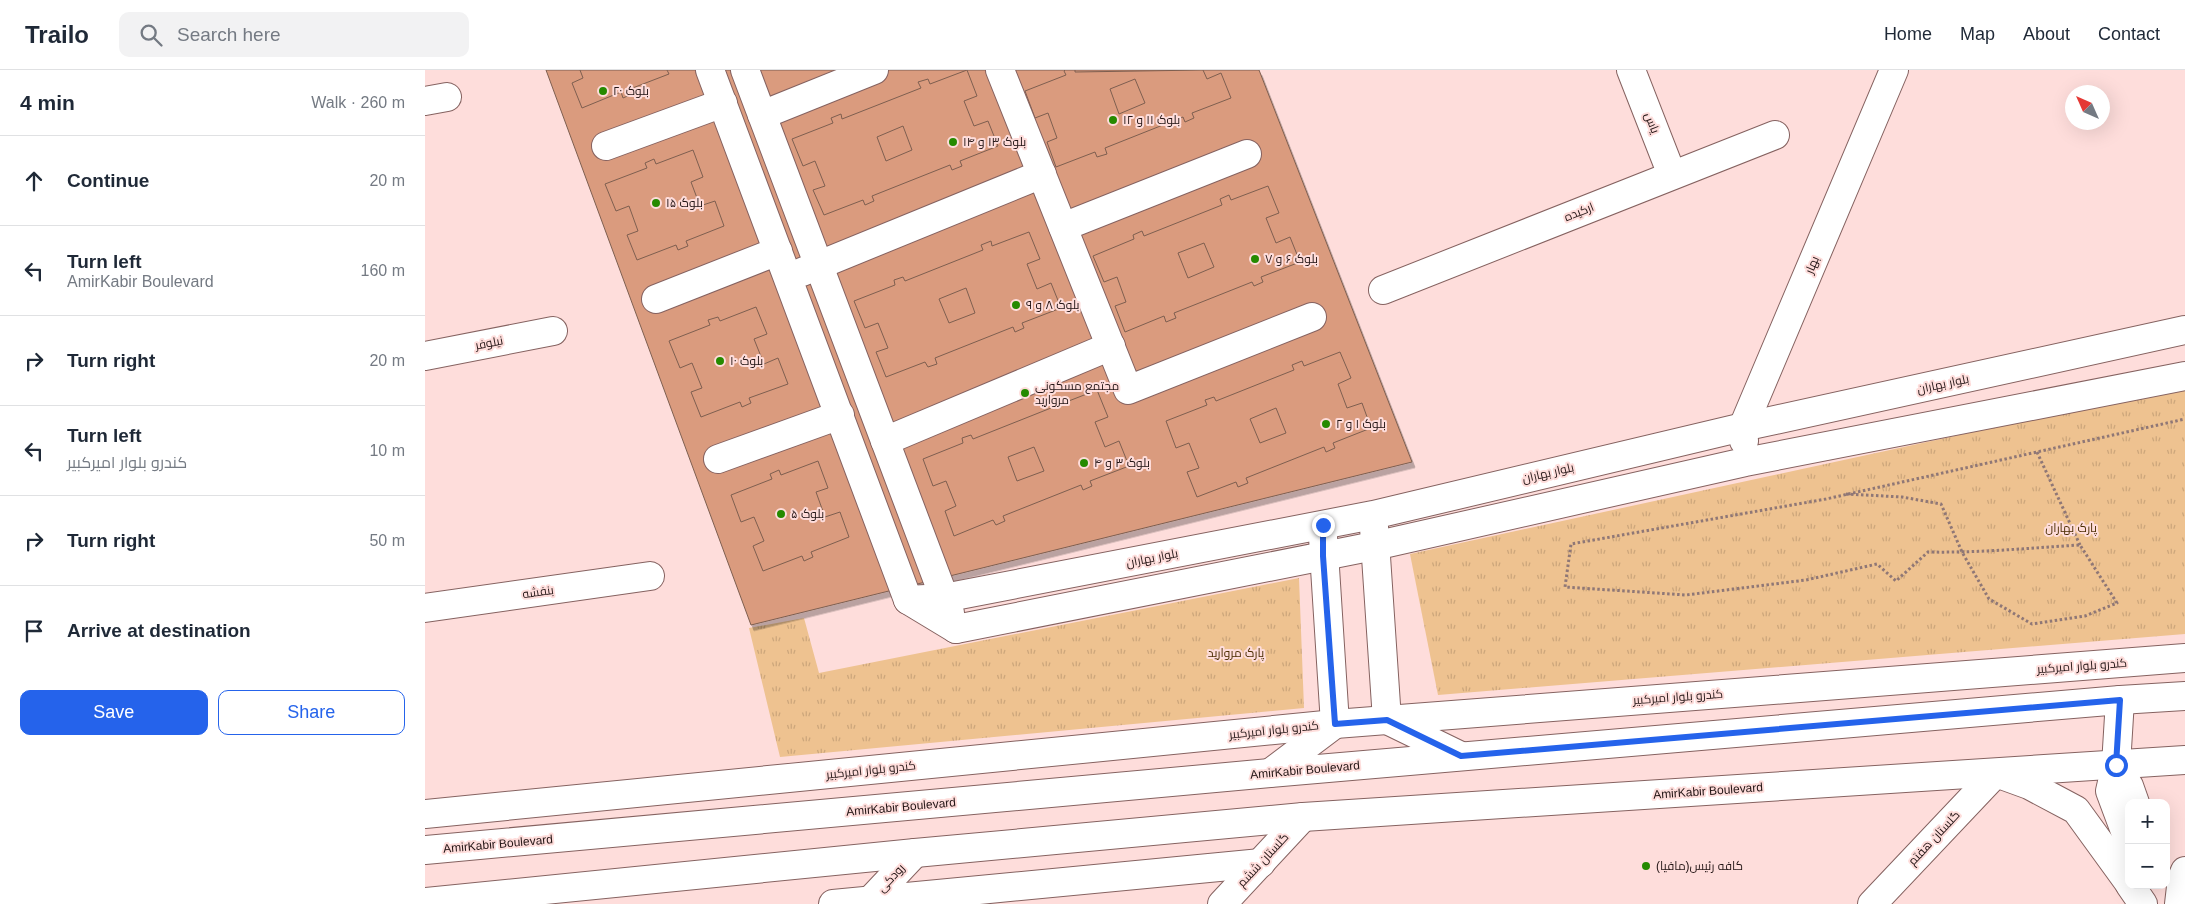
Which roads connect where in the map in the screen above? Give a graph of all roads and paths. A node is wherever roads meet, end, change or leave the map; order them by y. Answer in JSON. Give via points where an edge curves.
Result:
{"nodes":[{"id":1,"x":710,"y":70,"type":"edge"},
{"id":2,"x":745,"y":70,"type":"edge"},
{"id":3,"x":874,"y":70,"type":"edge"},
{"id":4,"x":1000,"y":70,"type":"edge"},
{"id":5,"x":1631,"y":70,"type":"edge"},
{"id":6,"x":1894,"y":70,"type":"edge"},
{"id":7,"x":723,"y":104,"type":"junction"},
{"id":8,"x":762,"y":115,"type":"junction"},
{"id":9,"x":1775,"y":134,"type":"dead end"},
{"id":10,"x":606,"y":146,"type":"dead end"},
{"id":11,"x":1247,"y":154,"type":"dead end"},
{"id":12,"x":1042,"y":174,"type":"junction"},
{"id":13,"x":1672,"y":175,"type":"junction"},
{"id":14,"x":1063,"y":227,"type":"junction"},
{"id":15,"x":778,"y":251,"type":"junction"},
{"id":16,"x":819,"y":265,"type":"junction"},
{"id":17,"x":787,"y":278,"type":"junction"},
{"id":18,"x":1383,"y":290,"type":"dead end"},
{"id":19,"x":655,"y":299,"type":"dead end"},
{"id":20,"x":1312,"y":317,"type":"dead end"},
{"id":21,"x":2185,"y":330,"type":"edge"},
{"id":22,"x":553,"y":331,"type":"dead end"},
{"id":23,"x":1111,"y":346,"type":"junction"},
{"id":24,"x":425,"y":356,"type":"edge"},
{"id":25,"x":2185,"y":376,"type":"edge"},
{"id":26,"x":840,"y":415,"type":"junction"},
{"id":27,"x":2185,"y":419,"type":"edge"},
{"id":28,"x":1743,"y":427,"type":"junction"},
{"id":29,"x":885,"y":441,"type":"junction"},
{"id":30,"x":2037,"y":452,"type":"junction"},
{"id":31,"x":719,"y":459,"type":"dead end"},
{"id":32,"x":1745,"y":462,"type":"junction"},
{"id":33,"x":1846,"y":494,"type":"junction"},
{"id":34,"x":1373,"y":515,"type":"junction"},
{"id":35,"x":1323,"y":525,"type":"junction"},
{"id":36,"x":2080,"y":544,"type":"junction"},
{"id":37,"x":1374,"y":546,"type":"junction"},
{"id":38,"x":1962,"y":552,"type":"junction"},
{"id":39,"x":1323,"y":556,"type":"junction"},
{"id":40,"x":650,"y":576,"type":"dead end"},
{"id":41,"x":944,"y":598,"type":"junction"},
{"id":42,"x":908,"y":600,"type":"junction"},
{"id":43,"x":425,"y":608,"type":"edge"},
{"id":44,"x":956,"y":629,"type":"junction"},
{"id":45,"x":2185,"y":658,"type":"edge"},
{"id":46,"x":2185,"y":696,"type":"edge"},
{"id":47,"x":2120,"y":700,"type":"junction"},
{"id":48,"x":1387,"y":720,"type":"junction"},
{"id":49,"x":1335,"y":724,"type":"junction"},
{"id":50,"x":1461,"y":756,"type":"junction"},
{"id":51,"x":2185,"y":760,"type":"edge"},
{"id":52,"x":2116,"y":765,"type":"junction"},
{"id":53,"x":1270,"y":773,"type":"junction"},
{"id":54,"x":1996,"y":773,"type":"junction"},
{"id":55,"x":2134,"y":799,"type":"edge"},
{"id":56,"x":425,"y":814,"type":"edge"},
{"id":57,"x":1303,"y":817,"type":"junction"},
{"id":58,"x":2125,"y":831,"type":"edge"},
{"id":59,"x":425,"y":850,"type":"edge"},
{"id":60,"x":915,"y":853,"type":"junction"},
{"id":61,"x":1261,"y":862,"type":"junction"},
{"id":62,"x":2185,"y":871,"type":"edge"},
{"id":63,"x":2125,"y":877,"type":"edge"},
{"id":64,"x":2133,"y":889,"type":"edge"},
{"id":65,"x":2145,"y":889,"type":"edge"},
{"id":66,"x":2166,"y":889,"type":"edge"},
{"id":67,"x":425,"y":902,"type":"edge"},
{"id":68,"x":869,"y":902,"type":"edge"},
{"id":69,"x":833,"y":904,"type":"edge"},
{"id":70,"x":1222,"y":904,"type":"edge"},
{"id":71,"x":1872,"y":904,"type":"edge"},
{"id":72,"x":2143,"y":904,"type":"edge"},
{"id":73,"x":2151,"y":904,"type":"edge"},
{"id":74,"x":2170,"y":904,"type":"edge"},
{"id":75,"x":2179,"y":904,"type":"edge"}],
"edges":[{"from":1,"to":7,"type":"street"},
{"from":2,"to":8,"type":"street"},
{"from":3,"to":8,"type":"street"},
{"from":4,"to":12,"type":"street"},
{"from":5,"to":13,"type":"street","name":"یاس"},
{"from":6,"to":28,"type":"street","name":"بهار"},
{"from":7,"to":10,"type":"street"},
{"from":7,"to":15,"type":"street"},
{"from":8,"to":16,"type":"street"},
{"from":9,"to":13,"type":"street","name":"ارکیده"},
{"from":11,"to":14,"type":"street"},
{"from":12,"to":14,"type":"street"},
{"from":12,"to":16,"type":"street"},
{"from":13,"to":18,"type":"street","name":"ارکیده"},
{"from":14,"to":23,"type":"street"},
{"from":15,"to":17,"type":"street"},
{"from":15,"to":19,"type":"street"},
{"from":16,"to":17,"type":"street"},
{"from":16,"to":29,"type":"street"},
{"from":17,"to":26,"type":"street"},
{"from":20,"to":23,"type":"street","via":[[1128,390]]},
{"from":21,"to":28,"type":"street","name":"بلوار بهاران"},
{"from":22,"to":24,"type":"street","name":"نیلوفر"},
{"from":23,"to":29,"type":"street"},
{"from":25,"to":32,"type":"street"},
{"from":26,"to":31,"type":"street"},
{"from":26,"to":42,"type":"street"},
{"from":27,"to":30,"type":"path"},
{"from":28,"to":32,"type":"street","name":"بهار"},
{"from":28,"to":34,"type":"street","name":"بلوار بهاران"},
{"from":29,"to":41,"type":"street"},
{"from":30,"to":33,"type":"path"},
{"from":30,"to":36,"type":"path"},
{"from":32,"to":37,"type":"street"},
{"from":33,"to":38,"type":"path","via":[[1902,497],[1941,504]]},
{"from":33,"to":38,"type":"path","via":[[1571,544],[1565,587],[1686,595],[1805,580],[1877,564],[1895,580],[1928,552]]},
{"from":34,"to":35,"type":"street","name":"بلوار بهاران"},
{"from":34,"to":37,"type":"street"},
{"from":35,"to":39,"type":"street"},
{"from":35,"to":41,"type":"street","name":"بلوار بهاران"},
{"from":36,"to":38,"type":"path"},
{"from":36,"to":38,"type":"path","via":[[2117,603],[2085,616],[2032,624],[1989,599]]},
{"from":37,"to":39,"type":"street"},
{"from":37,"to":48,"type":"street"},
{"from":39,"to":44,"type":"street"},
{"from":39,"to":49,"type":"street"},
{"from":40,"to":43,"type":"street","name":"بنفشه"},
{"from":41,"to":42,"type":"street","name":"بلوار بهاران"},
{"from":41,"to":44,"type":"street"},
{"from":42,"to":44,"type":"street"},
{"from":45,"to":48,"type":"street","name":"کندرو بلوار امیرکبیر"},
{"from":46,"to":47,"type":"street","name":"AmirKabir Boulevard"},
{"from":47,"to":50,"type":"street","name":"AmirKabir Boulevard"},
{"from":47,"to":52,"type":"street"},
{"from":48,"to":49,"type":"street","name":"کندرو بلوار امیرکبیر"},
{"from":48,"to":50,"type":"street"},
{"from":49,"to":53,"type":"street"},
{"from":49,"to":56,"type":"street","name":"کندرو بلوار امیرکبیر"},
{"from":50,"to":53,"type":"street","name":"AmirKabir Boulevard"},
{"from":51,"to":52,"type":"street","name":"AmirKabir Boulevard"},
{"from":52,"to":54,"type":"street","name":"AmirKabir Boulevard"},
{"from":52,"to":55,"type":"street"},
{"from":52,"to":58,"type":"street","via":[[2111,791]]},
{"from":53,"to":59,"type":"street","name":"AmirKabir Boulevard"},
{"from":54,"to":57,"type":"street","name":"AmirKabir Boulevard"},
{"from":54,"to":63,"type":"street","via":[[2029,785],[2076,810]]},
{"from":54,"to":71,"type":"street","name":"گلستان هفتم"},
{"from":57,"to":60,"type":"street","name":"AmirKabir Boulevard"},
{"from":57,"to":61,"type":"street","name":"گلستان ششم"},
{"from":60,"to":67,"type":"street","name":"AmirKabir Boulevard"},
{"from":60,"to":68,"type":"street","name":"رودکی"},
{"from":61,"to":68,"type":"street"},
{"from":61,"to":70,"type":"street","name":"گلستان ششم"},
{"from":62,"to":75,"type":"street"},
{"from":64,"to":72,"type":"street"},
{"from":65,"to":73,"type":"street"},
{"from":66,"to":74,"type":"street"},
{"from":68,"to":69,"type":"street"}]}
